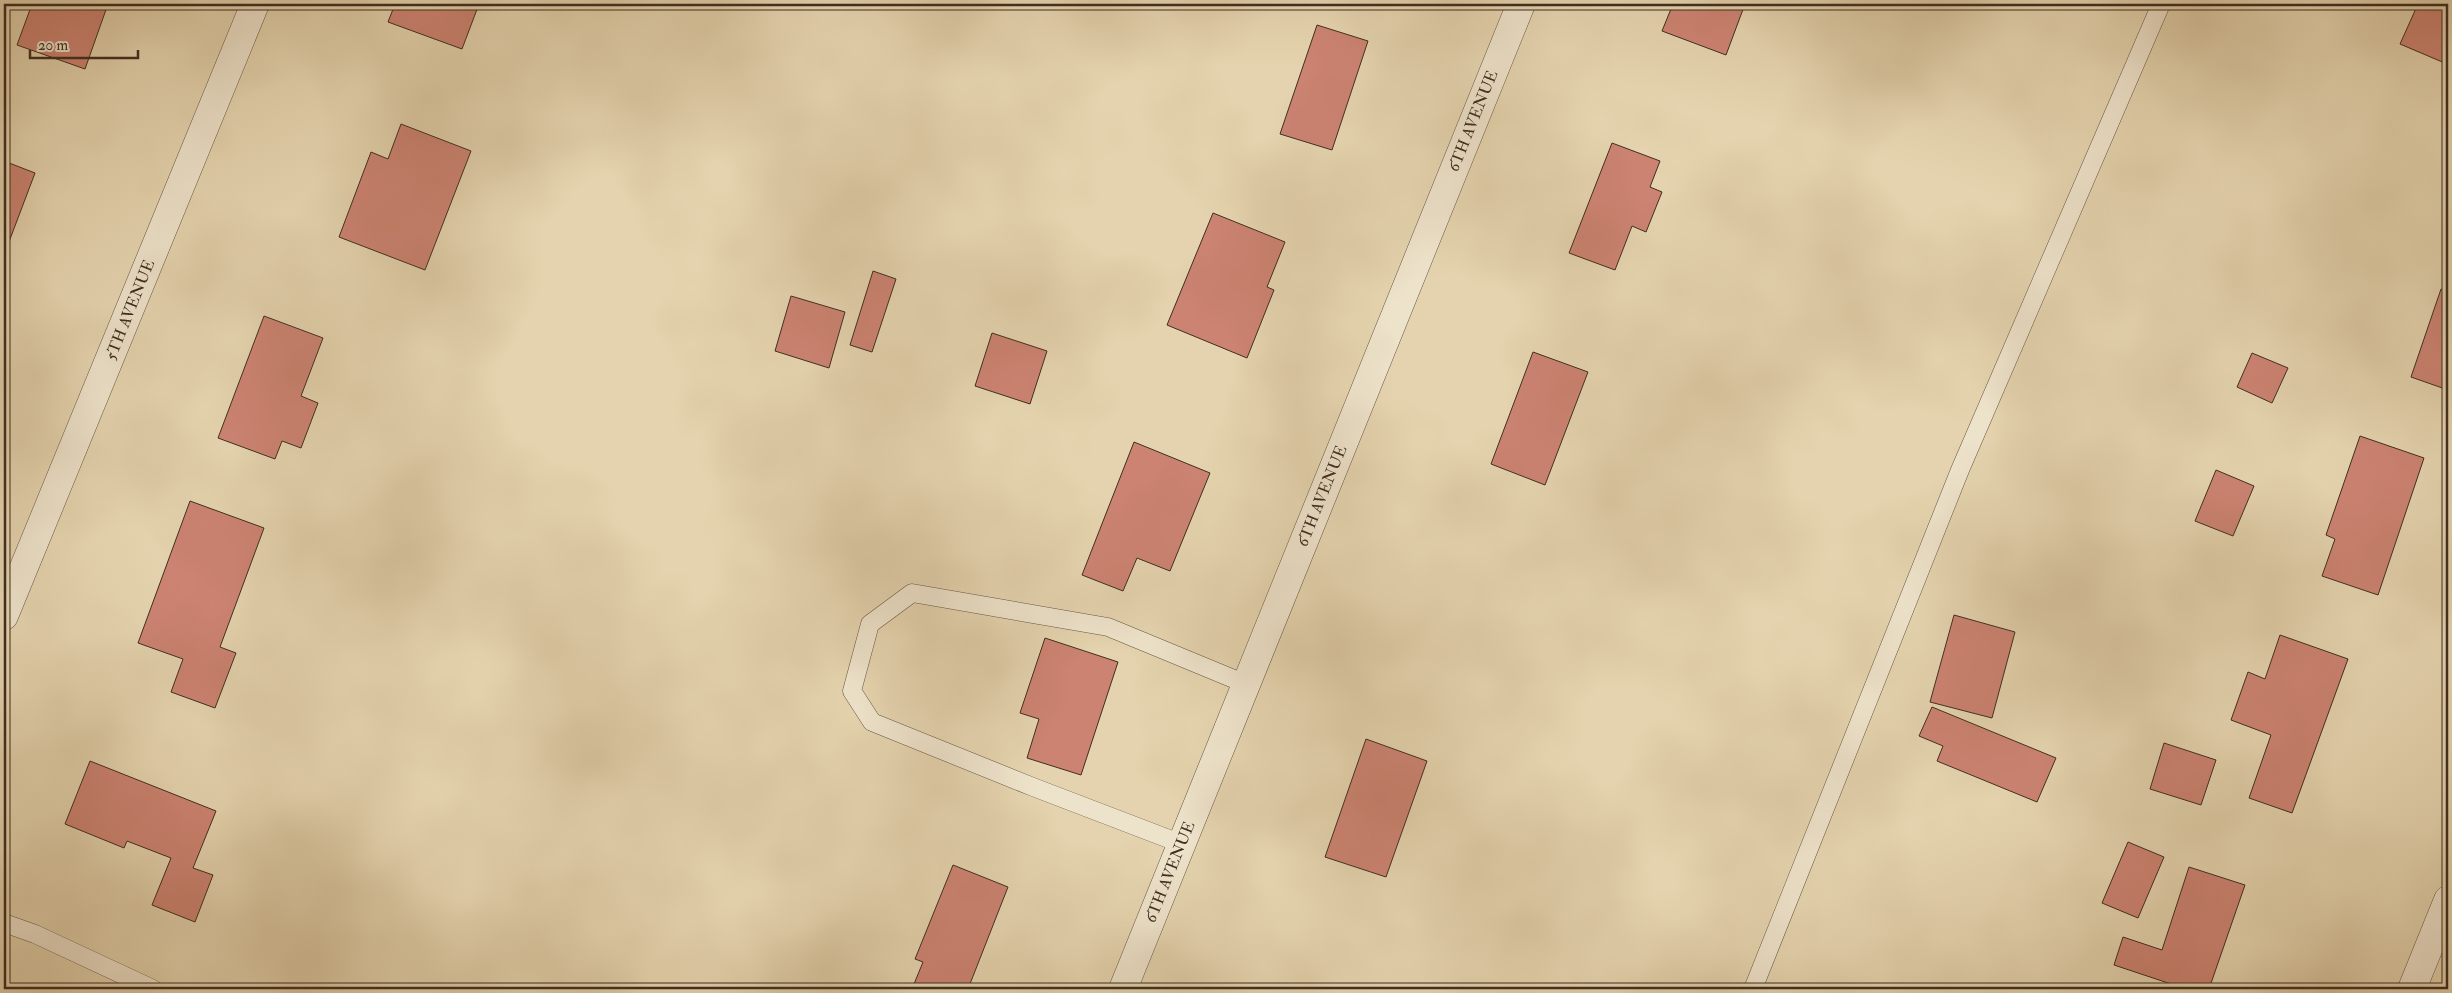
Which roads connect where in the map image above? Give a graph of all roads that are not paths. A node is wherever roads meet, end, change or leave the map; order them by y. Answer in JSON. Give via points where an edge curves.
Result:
{"nodes":[{"id":1,"x":255,"y":4,"type":"edge"},
{"id":2,"x":1521,"y":4,"type":"edge"},
{"id":3,"x":2161,"y":4,"type":"edge"},
{"id":4,"x":4,"y":616,"type":"edge"},
{"id":5,"x":1246,"y":684,"type":"junction"},
{"id":6,"x":1182,"y":844,"type":"junction"},
{"id":7,"x":2448,"y":900,"type":"edge"},
{"id":8,"x":4,"y":923,"type":"edge"},
{"id":9,"x":153,"y":989,"type":"edge"},
{"id":10,"x":1123,"y":989,"type":"edge"},
{"id":11,"x":1753,"y":989,"type":"edge"},
{"id":12,"x":2412,"y":989,"type":"edge"}],
"edges":[{"from":1,"to":4,"type":"street","name":"5TH AVENUE"},
{"from":2,"to":5,"type":"street","name":"6TH AVENUE"},
{"from":3,"to":11,"type":"lane","via":[[1960,470]]},
{"from":5,"to":6,"type":"street","name":"6TH AVENUE"},
{"from":5,"to":6,"type":"lane","via":[[1108,627],[912,593],[870,624],[852,691],[872,722]]},
{"from":6,"to":10,"type":"street","name":"6TH AVENUE"},
{"from":7,"to":12,"type":"street"},
{"from":8,"to":9,"type":"lane"}]}
